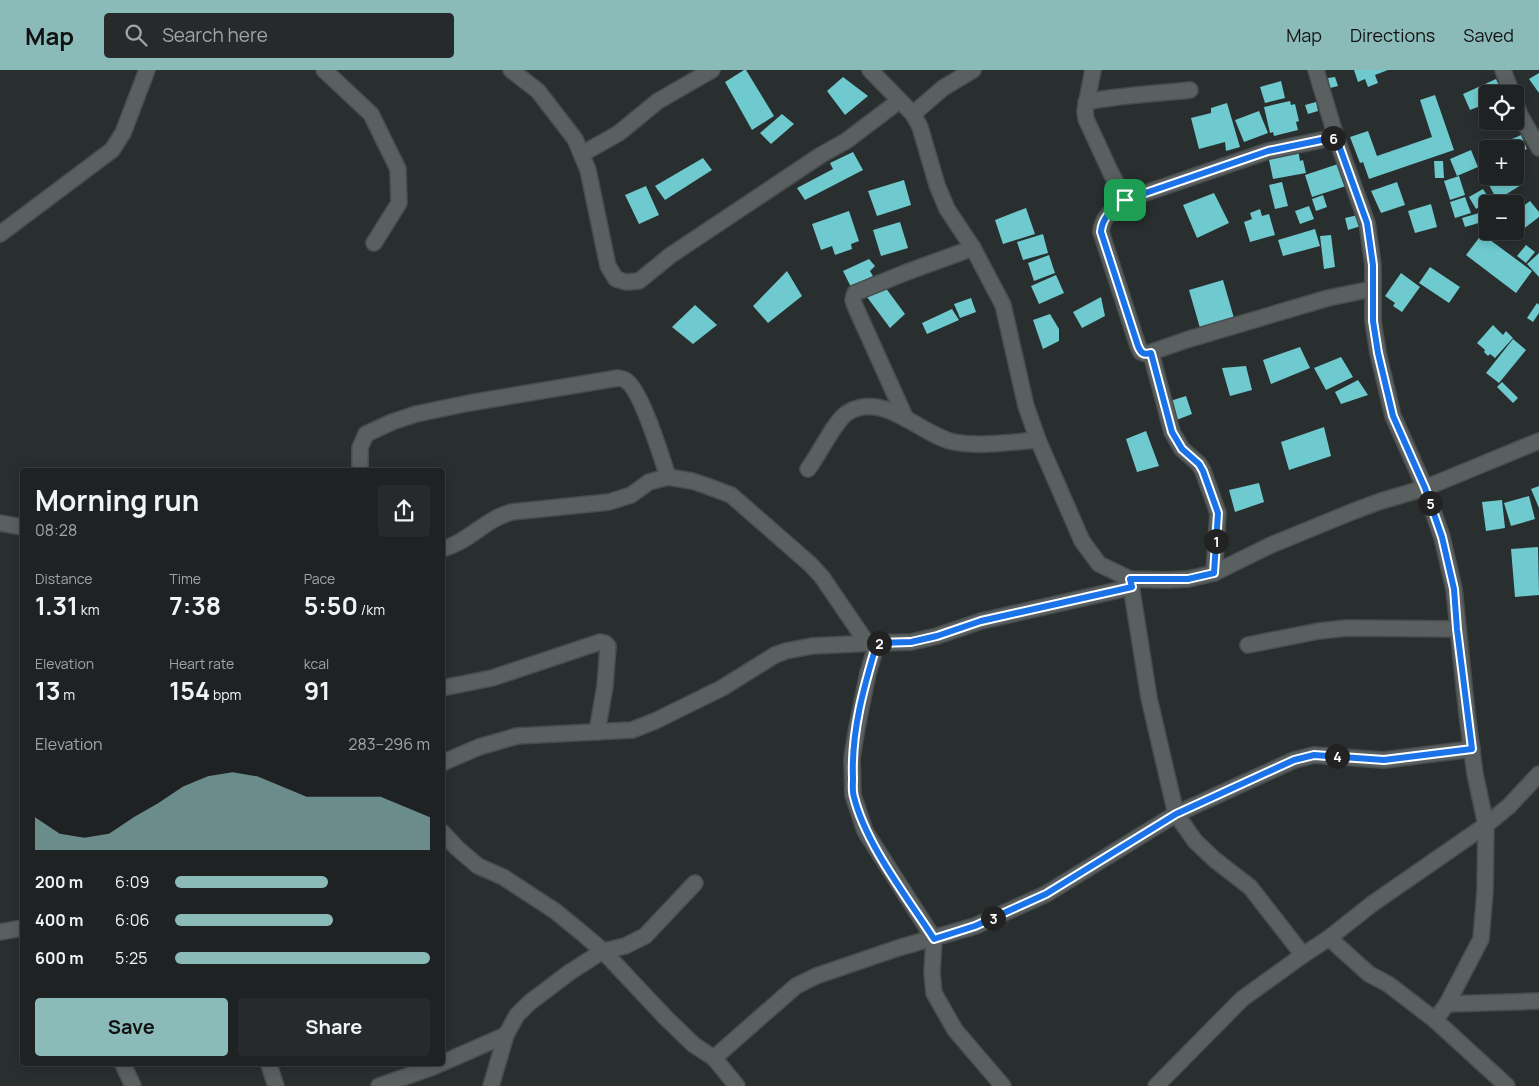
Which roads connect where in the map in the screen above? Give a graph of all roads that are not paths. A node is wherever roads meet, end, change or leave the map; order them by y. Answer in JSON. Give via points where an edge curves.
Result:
{"nodes":[{"id":1,"x":147,"y":70,"type":"edge"},
{"id":2,"x":324,"y":70,"type":"edge"},
{"id":3,"x":511,"y":70,"type":"edge"},
{"id":4,"x":712,"y":70,"type":"edge"},
{"id":5,"x":870,"y":70,"type":"edge"},
{"id":6,"x":973,"y":70,"type":"edge"},
{"id":7,"x":1093,"y":70,"type":"edge"},
{"id":8,"x":1316,"y":70,"type":"edge"},
{"id":9,"x":1502,"y":70,"type":"edge"},
{"id":10,"x":1508,"y":85,"type":"edge"},
{"id":11,"x":1190,"y":90,"type":"dead end"},
{"id":12,"x":899,"y":101,"type":"junction"},
{"id":13,"x":1086,"y":102,"type":"junction"},
{"id":14,"x":913,"y":114,"type":"junction"},
{"id":15,"x":1524,"y":121,"type":"edge"},
{"id":16,"x":1336,"y":137,"type":"junction"},
{"id":17,"x":1539,"y":148,"type":"edge"},
{"id":18,"x":582,"y":154,"type":"junction"},
{"id":19,"x":1125,"y":200,"type":"junction"},
{"id":20,"x":0,"y":234,"type":"edge"},
{"id":21,"x":374,"y":243,"type":"dead end"},
{"id":22,"x":973,"y":248,"type":"junction"},
{"id":23,"x":1372,"y":289,"type":"junction"},
{"id":24,"x":1151,"y":353,"type":"junction"},
{"id":25,"x":906,"y":419,"type":"junction"},
{"id":26,"x":1038,"y":440,"type":"junction"},
{"id":27,"x":1539,"y":441,"type":"edge"},
{"id":28,"x":360,"y":468,"type":"edge"},
{"id":29,"x":808,"y":469,"type":"dead end"},
{"id":30,"x":668,"y":477,"type":"junction"},
{"id":31,"x":1425,"y":488,"type":"junction"},
{"id":32,"x":0,"y":523,"type":"edge"},
{"id":33,"x":20,"y":527,"type":"edge"},
{"id":34,"x":445,"y":548,"type":"edge"},
{"id":35,"x":1214,"y":573,"type":"junction"},
{"id":36,"x":1131,"y":583,"type":"junction"},
{"id":37,"x":1457,"y":629,"type":"junction"},
{"id":38,"x":872,"y":643,"type":"junction"},
{"id":39,"x":1248,"y":645,"type":"dead end"},
{"id":40,"x":445,"y":687,"type":"edge"},
{"id":41,"x":597,"y":732,"type":"junction"},
{"id":42,"x":1472,"y":749,"type":"junction"},
{"id":43,"x":445,"y":762,"type":"edge"},
{"id":44,"x":1539,"y":774,"type":"edge"},
{"id":45,"x":1176,"y":814,"type":"junction"},
{"id":46,"x":1486,"y":825,"type":"junction"},
{"id":47,"x":445,"y":835,"type":"edge"},
{"id":48,"x":695,"y":882,"type":"dead end"},
{"id":49,"x":20,"y":928,"type":"edge"},
{"id":50,"x":0,"y":932,"type":"edge"},
{"id":51,"x":1329,"y":938,"type":"junction"},
{"id":52,"x":934,"y":939,"type":"junction"},
{"id":53,"x":603,"y":951,"type":"junction"},
{"id":54,"x":1303,"y":955,"type":"junction"},
{"id":55,"x":1539,"y":1001,"type":"edge"},
{"id":56,"x":1447,"y":1004,"type":"junction"},
{"id":57,"x":1435,"y":1020,"type":"junction"},
{"id":58,"x":506,"y":1035,"type":"junction"},
{"id":59,"x":714,"y":1058,"type":"junction"},
{"id":60,"x":445,"y":1062,"type":"edge"},
{"id":61,"x":124,"y":1066,"type":"edge"},
{"id":62,"x":269,"y":1066,"type":"edge"},
{"id":63,"x":435,"y":1066,"type":"edge"},
{"id":64,"x":133,"y":1086,"type":"edge"},
{"id":65,"x":276,"y":1086,"type":"edge"},
{"id":66,"x":379,"y":1086,"type":"edge"},
{"id":67,"x":491,"y":1086,"type":"edge"},
{"id":68,"x":737,"y":1086,"type":"edge"},
{"id":69,"x":1003,"y":1086,"type":"edge"},
{"id":70,"x":1156,"y":1086,"type":"edge"},
{"id":71,"x":1507,"y":1086,"type":"edge"}],
"edges":[{"from":1,"to":20,"type":"street","via":[[123,133],[112,150]]},
{"from":2,"to":21,"type":"street","via":[[371,114],[398,169],[399,203]]},
{"from":3,"to":18,"type":"street","via":[[538,91],[575,139]]},
{"from":4,"to":18,"type":"street","via":[[658,101],[620,133]]},
{"from":5,"to":12,"type":"street"},
{"from":6,"to":14,"type":"street","via":[[943,88]]},
{"from":7,"to":13,"type":"street"},
{"from":8,"to":16,"type":"street"},
{"from":9,"to":10,"type":"street"},
{"from":11,"to":13,"type":"street"},
{"from":12,"to":14,"type":"street"},
{"from":12,"to":18,"type":"street","via":[[846,142],[671,255],[635,282],[616,279],[608,266]]},
{"from":13,"to":19,"type":"street","via":[[1086,119]]},
{"from":14,"to":22,"type":"street","via":[[947,209]]},
{"from":15,"to":17,"type":"street"},
{"from":16,"to":19,"type":"street","via":[[1268,151]]},
{"from":16,"to":23,"type":"street","via":[[1367,223],[1373,265]]},
{"from":19,"to":24,"type":"street","via":[[1108,214],[1101,224],[1101,232],[1138,346],[1141,352]]},
{"from":22,"to":25,"type":"street","via":[[855,293],[855,306]]},
{"from":22,"to":26,"type":"street","via":[[1003,305],[1026,406]]},
{"from":23,"to":24,"type":"street","via":[[1328,298]]},
{"from":23,"to":31,"type":"street","via":[[1378,353],[1393,416]]},
{"from":24,"to":35,"type":"street","via":[[1172,432],[1182,449],[1203,471],[1218,513]]},
{"from":25,"to":26,"type":"street","via":[[953,442],[979,444]]},
{"from":25,"to":29,"type":"street","via":[[871,407],[845,414]]},
{"from":26,"to":36,"type":"street","via":[[1089,553],[1099,564]]},
{"from":27,"to":31,"type":"street"},
{"from":28,"to":30,"type":"street","via":[[360,448],[366,434],[392,422],[469,403],[618,378],[625,379],[643,407]]},
{"from":30,"to":34,"type":"street","via":[[649,482],[631,495],[609,502],[501,514],[455,546]]},
{"from":30,"to":38,"type":"street","via":[[692,481],[731,495],[810,564]]},
{"from":31,"to":35,"type":"street","via":[[1354,511],[1271,545]]},
{"from":31,"to":37,"type":"street","via":[[1442,537],[1454,589]]},
{"from":32,"to":33,"type":"street"},
{"from":35,"to":36,"type":"street","via":[[1188,579]]},
{"from":36,"to":38,"type":"street","via":[[981,621],[937,636],[911,642]]},
{"from":36,"to":45,"type":"street","via":[[1149,698]]},
{"from":37,"to":39,"type":"street","via":[[1347,628]]},
{"from":37,"to":42,"type":"street"},
{"from":38,"to":41,"type":"street","via":[[812,646],[786,651],[655,721],[632,730]]},
{"from":38,"to":52,"type":"street","via":[[852,758],[853,795],[866,831]]},
{"from":40,"to":41,"type":"street","via":[[492,678],[605,642],[608,646],[605,686]]},
{"from":41,"to":43,"type":"street","via":[[517,736]]},
{"from":42,"to":45,"type":"street","via":[[1384,760],[1314,755],[1294,760]]},
{"from":42,"to":46,"type":"street"},
{"from":44,"to":46,"type":"street"},
{"from":45,"to":52,"type":"street","via":[[1046,894],[975,926]]},
{"from":45,"to":54,"type":"street","via":[[1195,841],[1250,887]]},
{"from":46,"to":51,"type":"street"},
{"from":46,"to":56,"type":"street","via":[[1485,891],[1480,938]]},
{"from":47,"to":53,"type":"street","via":[[478,866],[503,877],[556,910]]},
{"from":48,"to":53,"type":"street","via":[[645,936],[626,946]]},
{"from":49,"to":50,"type":"street"},
{"from":51,"to":54,"type":"street"},
{"from":51,"to":57,"type":"street","via":[[1369,974],[1388,984]]},
{"from":52,"to":59,"type":"street","via":[[898,948],[796,986]]},
{"from":52,"to":69,"type":"street","via":[[934,993],[955,1030]]},
{"from":53,"to":58,"type":"street","via":[[529,1004]]},
{"from":53,"to":59,"type":"street","via":[[694,1045]]},
{"from":54,"to":70,"type":"street","via":[[1242,999]]},
{"from":55,"to":56,"type":"street"},
{"from":56,"to":57,"type":"street"},
{"from":57,"to":71,"type":"street"},
{"from":58,"to":60,"type":"street"},
{"from":58,"to":67,"type":"street"},
{"from":59,"to":68,"type":"street"},
{"from":61,"to":64,"type":"street"},
{"from":62,"to":65,"type":"street"},
{"from":63,"to":66,"type":"street"}]}
